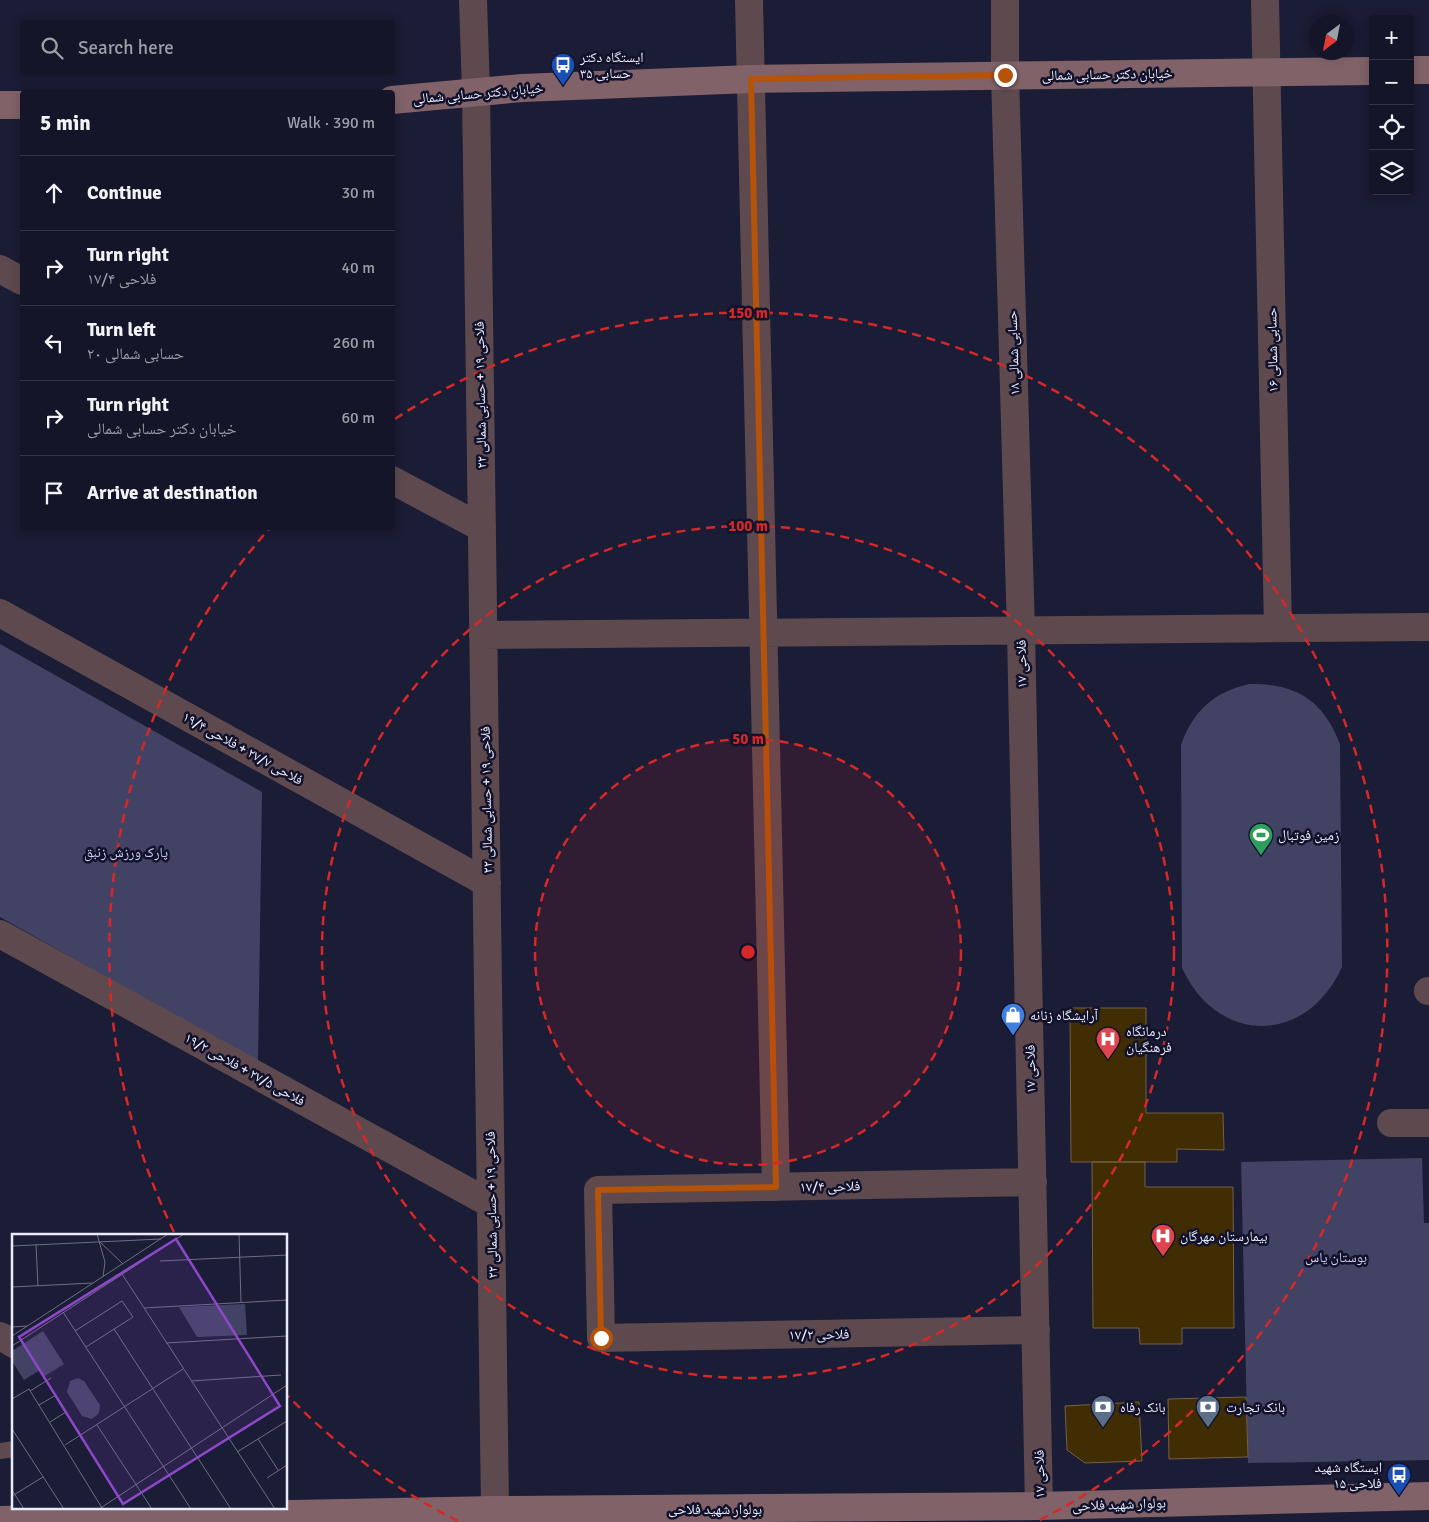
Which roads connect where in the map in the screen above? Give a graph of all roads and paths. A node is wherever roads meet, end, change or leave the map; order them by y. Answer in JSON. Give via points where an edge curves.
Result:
{"nodes":[{"id":1,"x":473,"y":0,"type":"edge"},
{"id":2,"x":749,"y":0,"type":"edge"},
{"id":3,"x":1005,"y":0,"type":"edge"},
{"id":4,"x":1265,"y":0,"type":"edge"},
{"id":5,"x":1414,"y":70,"type":"edge"},
{"id":6,"x":1429,"y":70,"type":"edge"},
{"id":7,"x":1369,"y":71,"type":"edge"},
{"id":8,"x":1265,"y":72,"type":"junction"},
{"id":9,"x":1005,"y":75,"type":"junction"},
{"id":10,"x":751,"y":79,"type":"junction"},
{"id":11,"x":476,"y":91,"type":"junction"},
{"id":12,"x":395,"y":100,"type":"edge"},
{"id":13,"x":0,"y":105,"type":"edge"},
{"id":14,"x":20,"y":105,"type":"edge"},
{"id":15,"x":0,"y":269,"type":"edge"},
{"id":16,"x":20,"y":281,"type":"edge"},
{"id":17,"x":395,"y":482,"type":"edge"},
{"id":18,"x":482,"y":528,"type":"junction"},
{"id":19,"x":0,"y":613,"type":"edge"},
{"id":20,"x":1429,"y":627,"type":"edge"},
{"id":21,"x":1278,"y":628,"type":"junction"},
{"id":22,"x":1020,"y":632,"type":"junction"},
{"id":23,"x":763,"y":633,"type":"junction"},
{"id":24,"x":483,"y":635,"type":"junction"},
{"id":25,"x":487,"y":883,"type":"junction"},
{"id":26,"x":0,"y":934,"type":"edge"},
{"id":27,"x":1390,"y":1123,"type":"dead end"},
{"id":28,"x":1429,"y":1123,"type":"edge"},
{"id":29,"x":1033,"y":1182,"type":"junction"},
{"id":30,"x":776,"y":1187,"type":"junction"},
{"id":31,"x":491,"y":1204,"type":"junction"},
{"id":32,"x":1036,"y":1330,"type":"junction"},
{"id":33,"x":0,"y":1336,"type":"edge"},
{"id":34,"x":601,"y":1338,"type":"joint"},
{"id":35,"x":12,"y":1343,"type":"edge"},
{"id":36,"x":1429,"y":1496,"type":"edge"},
{"id":37,"x":1039,"y":1506,"type":"junction"},
{"id":38,"x":495,"y":1510,"type":"junction"},
{"id":39,"x":161,"y":1512,"type":"edge"},
{"id":40,"x":0,"y":1520,"type":"edge"}],
"edges":[{"from":1,"to":11,"type":"street","name":"فلاحی ۱۹ + حسابی شمالی ۲۲"},
{"from":2,"to":10,"type":"street"},
{"from":3,"to":9,"type":"street","name":"حسابی شمالی ۱۸"},
{"from":4,"to":8,"type":"street","name":"حسابی شمالی ۱۶"},
{"from":5,"to":6,"type":"main road"},
{"from":7,"to":8,"type":"main road","name":"خیابان دکتر حسابی شمالی"},
{"from":8,"to":9,"type":"main road","name":"خیابان دکتر حسابی شمالی"},
{"from":8,"to":21,"type":"street","name":"حسابی شمالی ۱۶"},
{"from":9,"to":10,"type":"main road","name":"خیابان دکتر حسابی شمالی"},
{"from":9,"to":22,"type":"street","name":"حسابی شمالی ۱۸"},
{"from":10,"to":11,"type":"main road","name":"خیابان دکتر حسابی شمالی"},
{"from":10,"to":23,"type":"street"},
{"from":11,"to":12,"type":"main road","name":"خیابان دکتر حسابی شمالی"},
{"from":11,"to":18,"type":"street","name":"فلاحی ۱۹ + حسابی شمالی ۲۲"},
{"from":13,"to":14,"type":"main road"},
{"from":15,"to":16,"type":"street"},
{"from":17,"to":18,"type":"street"},
{"from":18,"to":24,"type":"street","name":"فلاحی ۱۹ + حسابی شمالی ۲۲"},
{"from":19,"to":25,"type":"street","name":"فلاحی ۲۷/۷ + فلاحی ۱۹/۴"},
{"from":20,"to":21,"type":"street"},
{"from":21,"to":22,"type":"street"},
{"from":22,"to":23,"type":"street"},
{"from":22,"to":29,"type":"street","name":"فلاحی ۱۷"},
{"from":23,"to":24,"type":"street"},
{"from":23,"to":30,"type":"street"},
{"from":24,"to":25,"type":"street","name":"فلاحی ۱۹ + حسابی شمالی ۲۲"},
{"from":25,"to":31,"type":"street","name":"فلاحی ۱۹ + حسابی شمالی ۲۲"},
{"from":26,"to":31,"type":"street","name":"فلاحی ۲۷/۵ + فلاحی ۱۹/۲"},
{"from":27,"to":28,"type":"street"},
{"from":29,"to":30,"type":"street","name":"فلاحی ۱۷/۴"},
{"from":29,"to":32,"type":"street","name":"فلاحی ۱۷"},
{"from":30,"to":34,"type":"street","name":"فلاحی ۱۷/۴","via":[[598,1190]]},
{"from":31,"to":38,"type":"street","name":"فلاحی ۱۹ + حسابی شمالی ۲۲"},
{"from":32,"to":34,"type":"street","name":"فلاحی ۱۷/۲"},
{"from":32,"to":37,"type":"street","name":"فلاحی ۱۷"},
{"from":33,"to":35,"type":"street"},
{"from":36,"to":37,"type":"main road","name":"بولوار شهید فلاحی"},
{"from":37,"to":38,"type":"main road","name":"بولوار شهید فلاحی"},
{"from":38,"to":39,"type":"main road","name":"بولوار شهید فلاحی"},
{"from":39,"to":40,"type":"main road","name":"بولوار شهید فلاحی"}]}
